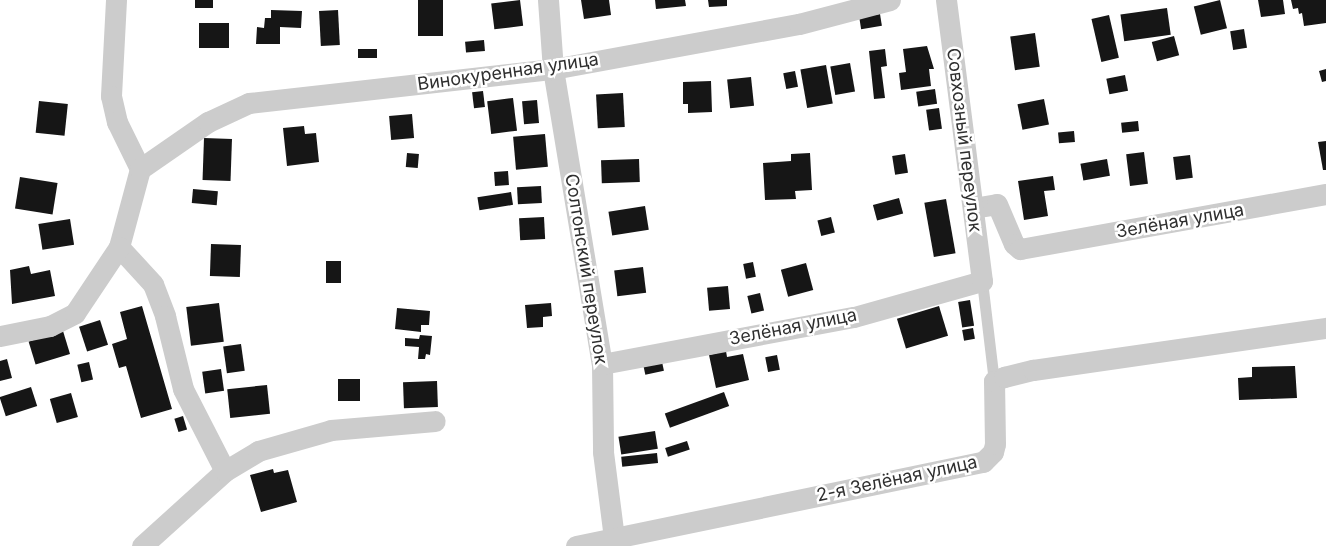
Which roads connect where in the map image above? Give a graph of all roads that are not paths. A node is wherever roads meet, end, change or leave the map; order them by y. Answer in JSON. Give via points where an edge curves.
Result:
{"nodes":[{"id":1,"x":116,"y":0,"type":"edge"},
{"id":2,"x":548,"y":0,"type":"edge"},
{"id":3,"x":890,"y":0,"type":"edge"},
{"id":4,"x":946,"y":0,"type":"edge"},
{"id":5,"x":553,"y":69,"type":"junction"},
{"id":6,"x":140,"y":169,"type":"junction"},
{"id":7,"x":1326,"y":194,"type":"edge"},
{"id":8,"x":973,"y":208,"type":"junction"},
{"id":9,"x":119,"y":247,"type":"junction"},
{"id":10,"x":982,"y":281,"type":"junction"},
{"id":11,"x":1326,"y":328,"type":"edge"},
{"id":12,"x":0,"y":336,"type":"edge"},
{"id":13,"x":602,"y":364,"type":"junction"},
{"id":14,"x":994,"y":381,"type":"junction"},
{"id":15,"x":435,"y":421,"type":"dead end"},
{"id":16,"x":225,"y":471,"type":"junction"},
{"id":17,"x":614,"y":538,"type":"junction"},
{"id":18,"x":142,"y":546,"type":"edge"},
{"id":19,"x":576,"y":546,"type":"edge"}],
"edges":[{"from":1,"to":6,"type":"street","via":[[111,96],[117,122]]},
{"from":2,"to":5,"type":"street","name":"Солтонский переулок"},
{"from":3,"to":5,"type":"street","name":"Винокуренная улица","via":[[799,24]]},
{"from":4,"to":8,"type":"street","name":"Совхозный переулок"},
{"from":5,"to":6,"type":"street","name":"Винокуренная улица","via":[[249,103],[208,122]]},
{"from":5,"to":13,"type":"street","name":"Солтонский переулок"},
{"from":6,"to":9,"type":"street"},
{"from":7,"to":8,"type":"street","name":"Зелёная улица","via":[[1020,249],[1014,244],[997,204]]},
{"from":8,"to":10,"type":"street","name":"Совхозный переулок"},
{"from":9,"to":12,"type":"street","via":[[75,312],[50,326]]},
{"from":9,"to":16,"type":"street","via":[[153,284],[165,316],[183,389]]},
{"from":10,"to":13,"type":"street","name":"Зелёная улица","via":[[854,317]]},
{"from":10,"to":14,"type":"lane"},
{"from":11,"to":14,"type":"street","via":[[1033,370]]},
{"from":13,"to":17,"type":"street","name":"Солтонский переулок","via":[[603,452]]},
{"from":14,"to":17,"type":"street","name":"2-я Зелёная улица","via":[[995,444],[993,452],[983,462]]},
{"from":15,"to":16,"type":"street","via":[[307,435],[258,451]]},
{"from":16,"to":18,"type":"street"},
{"from":17,"to":19,"type":"street","name":"2-я Зелёная улица"}]}
